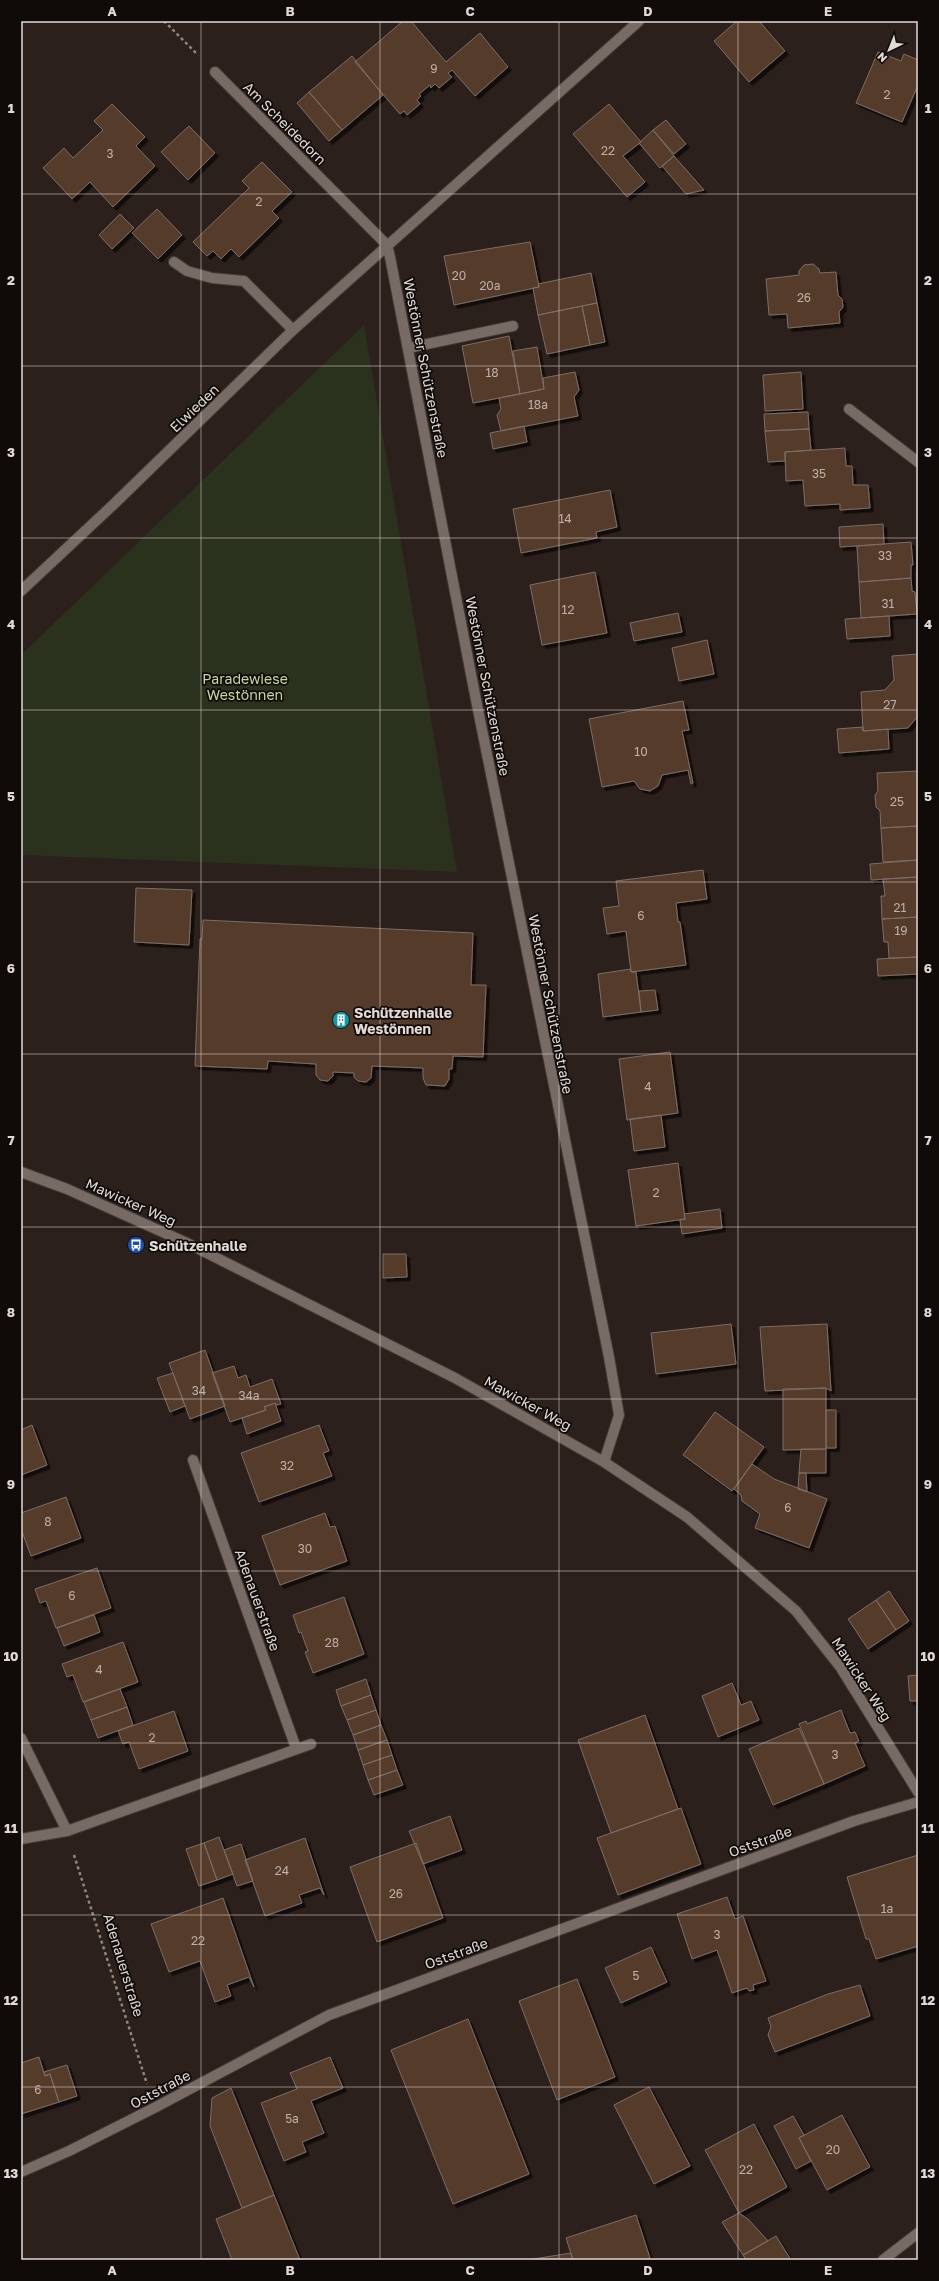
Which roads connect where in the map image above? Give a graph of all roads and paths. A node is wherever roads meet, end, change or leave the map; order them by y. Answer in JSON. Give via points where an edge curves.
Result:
{"nodes":[{"id":1,"x":164,"y":21,"type":"edge"},
{"id":2,"x":639,"y":21,"type":"edge"},
{"id":3,"x":215,"y":72,"type":"joint"},
{"id":4,"x":387,"y":245,"type":"junction"},
{"id":5,"x":174,"y":262,"type":"dead end"},
{"id":6,"x":513,"y":326,"type":"dead end"},
{"id":7,"x":293,"y":330,"type":"junction"},
{"id":8,"x":408,"y":348,"type":"junction"},
{"id":9,"x":849,"y":410,"type":"dead end"},
{"id":10,"x":918,"y":462,"type":"edge"},
{"id":11,"x":21,"y":591,"type":"edge"},
{"id":12,"x":21,"y":1172,"type":"edge"},
{"id":13,"x":193,"y":1460,"type":"dead end"},
{"id":14,"x":604,"y":1462,"type":"junction"},
{"id":15,"x":21,"y":1738,"type":"edge"},
{"id":16,"x":311,"y":1744,"type":"dead end"},
{"id":17,"x":296,"y":1748,"type":"junction"},
{"id":18,"x":918,"y":1792,"type":"edge"},
{"id":19,"x":918,"y":1802,"type":"edge"},
{"id":20,"x":67,"y":1831,"type":"junction"},
{"id":21,"x":21,"y":1839,"type":"edge"},
{"id":22,"x":156,"y":2107,"type":"junction"},
{"id":23,"x":21,"y":2172,"type":"edge"},
{"id":24,"x":918,"y":2233,"type":"edge"},
{"id":25,"x":884,"y":2260,"type":"edge"}],
"edges":[{"from":1,"to":3,"type":"path"},
{"from":2,"to":4,"type":"street"},
{"from":3,"to":4,"type":"street","name":"Am Scheidedorn"},
{"from":4,"to":7,"type":"street","name":"Elwieden"},
{"from":4,"to":8,"type":"street","name":"Westönner Schützenstraße"},
{"from":5,"to":7,"type":"street","via":[[187,271],[212,278],[244,281]]},
{"from":6,"to":8,"type":"street"},
{"from":7,"to":11,"type":"street","name":"Elwieden"},
{"from":8,"to":14,"type":"street","name":"Westönner Schützenstraße","via":[[619,1415]]},
{"from":9,"to":10,"type":"street"},
{"from":12,"to":14,"type":"street","name":"Mawicker Weg","via":[[67,1189],[187,1243],[455,1378]]},
{"from":13,"to":17,"type":"street","name":"Adenauerstraße"},
{"from":14,"to":18,"type":"street","name":"Mawicker Weg","via":[[687,1517],[796,1610],[842,1668]]},
{"from":15,"to":20,"type":"street"},
{"from":16,"to":17,"type":"street"},
{"from":17,"to":20,"type":"street"},
{"from":19,"to":22,"type":"street","name":"Oststraße","via":[[846,1824],[329,2015]]},
{"from":20,"to":21,"type":"street"},
{"from":20,"to":22,"type":"path","name":"Adenauerstraße"},
{"from":22,"to":23,"type":"street","name":"Oststraße"},
{"from":24,"to":25,"type":"street"}]}
